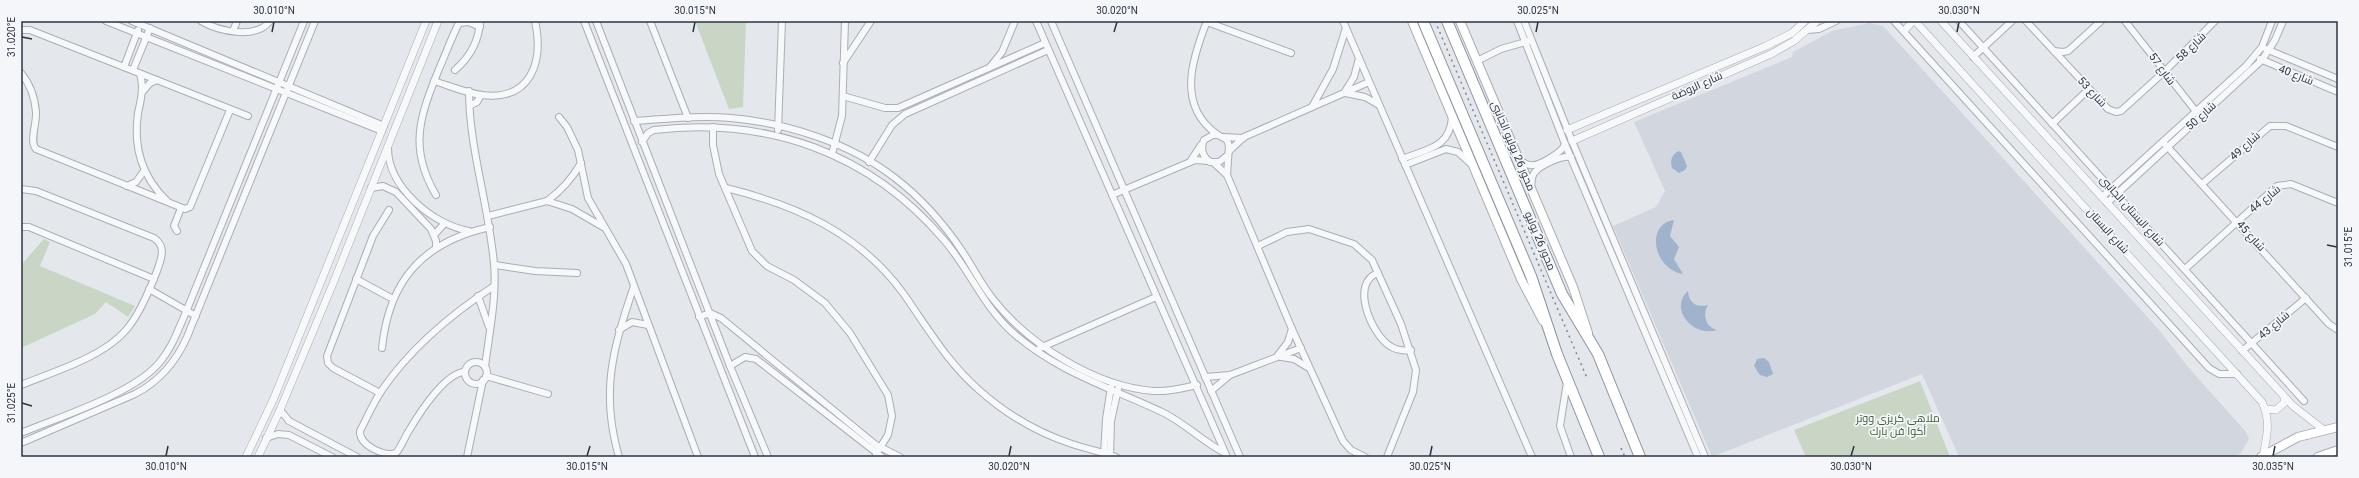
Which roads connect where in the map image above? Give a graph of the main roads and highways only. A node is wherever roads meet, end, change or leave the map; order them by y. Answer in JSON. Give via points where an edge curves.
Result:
{"nodes":[{"id":1,"x":1412,"y":21,"type":"edge"},
{"id":2,"x":1423,"y":21,"type":"edge"},
{"id":3,"x":1447,"y":21,"type":"edge"},
{"id":4,"x":1460,"y":21,"type":"edge"},
{"id":5,"x":1547,"y":327,"type":"junction"},
{"id":6,"x":1590,"y":339,"type":"junction"},
{"id":7,"x":2338,"y":427,"type":"edge"},
{"id":8,"x":2338,"y":450,"type":"edge"},
{"id":9,"x":2262,"y":456,"type":"edge"},
{"id":10,"x":1599,"y":457,"type":"edge"},
{"id":11,"x":1640,"y":457,"type":"edge"},
{"id":12,"x":2318,"y":457,"type":"edge"}],
"edges":[{"from":1,"to":5,"type":"main road","via":[[1527,291]]},
{"from":2,"to":5,"type":"highway","name":"محور 26 يوليو","via":[[1531,276]]},
{"from":3,"to":6,"type":"highway","name":"محور 26 يوليو","via":[[1562,294]]},
{"from":4,"to":6,"type":"main road","name":"محور 26 يوليو الجانبى","via":[[1575,292]]},
{"from":5,"to":10,"type":"highway","name":"محور 26 يوليو"},
{"from":6,"to":11,"type":"highway","name":"محور 26 يوليو","via":[[1602,362]]},
{"from":7,"to":9,"type":"main road","via":[[2298,437]]},
{"from":8,"to":12,"type":"main road"}]}
